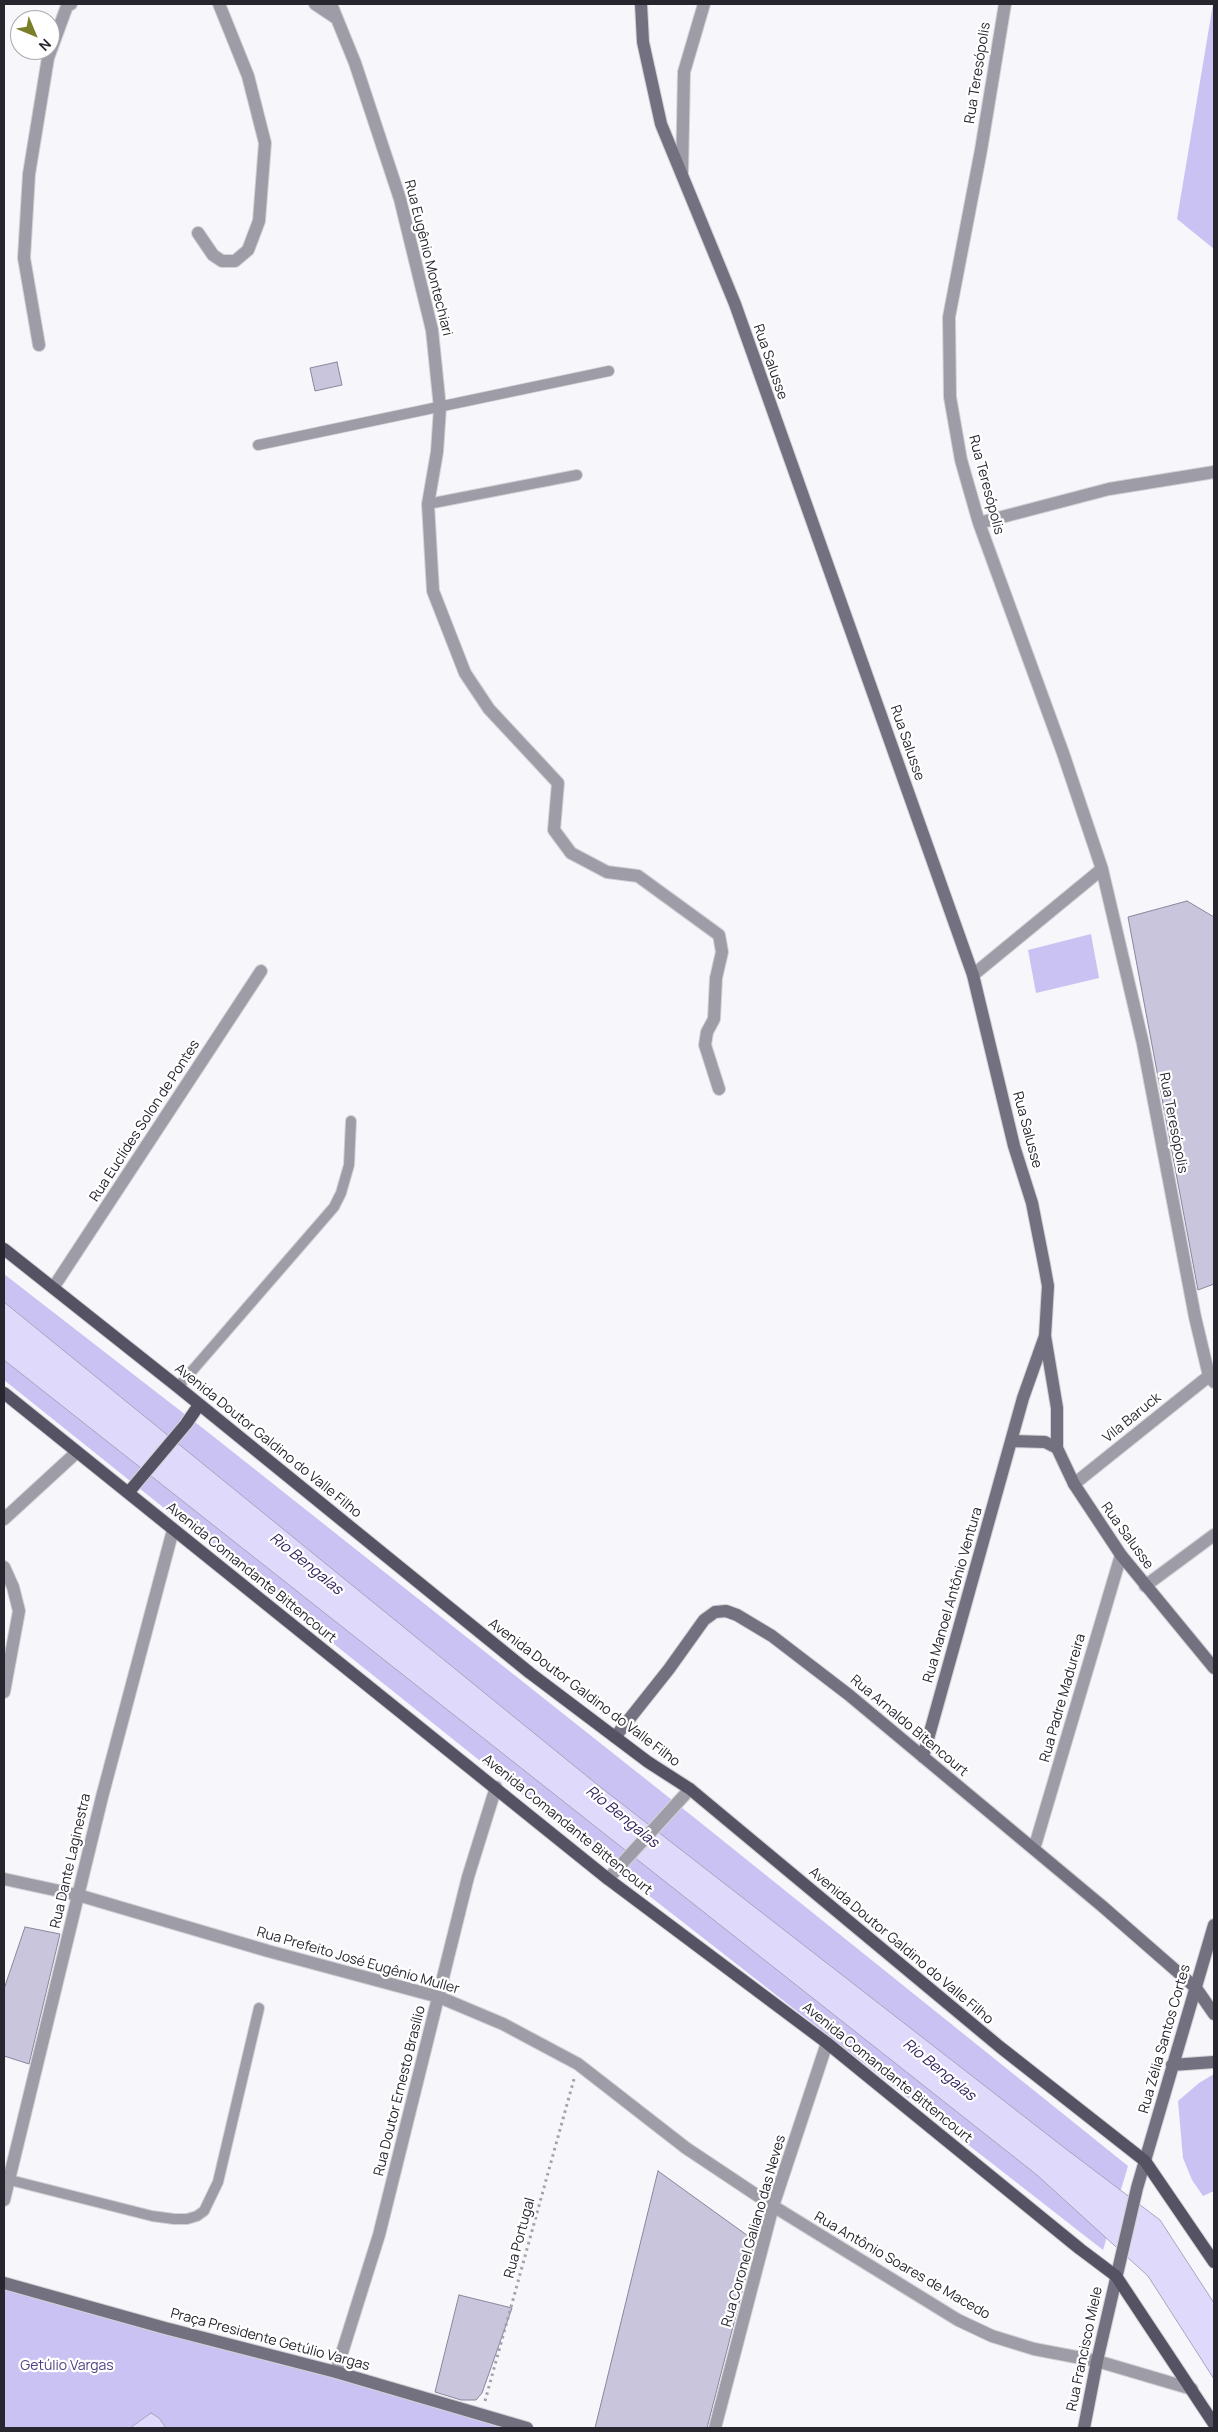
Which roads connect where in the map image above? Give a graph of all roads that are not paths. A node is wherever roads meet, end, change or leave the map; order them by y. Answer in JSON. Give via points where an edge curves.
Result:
{"nodes":[{"id":1,"x":70,"y":4,"type":"edge"},
{"id":2,"x":219,"y":4,"type":"edge"},
{"id":3,"x":315,"y":4,"type":"edge"},
{"id":4,"x":331,"y":4,"type":"edge"},
{"id":5,"x":641,"y":4,"type":"edge"},
{"id":6,"x":704,"y":4,"type":"edge"},
{"id":7,"x":1005,"y":4,"type":"edge"},
{"id":8,"x":336,"y":18,"type":"junction"},
{"id":9,"x":682,"y":173,"type":"junction"},
{"id":10,"x":198,"y":233,"type":"dead end"},
{"id":11,"x":39,"y":345,"type":"dead end"},
{"id":12,"x":609,"y":371,"type":"dead end"},
{"id":13,"x":440,"y":408,"type":"junction"},
{"id":14,"x":258,"y":445,"type":"dead end"},
{"id":15,"x":577,"y":475,"type":"dead end"},
{"id":16,"x":1211,"y":476,"type":"edge"},
{"id":17,"x":428,"y":504,"type":"junction"},
{"id":18,"x":979,"y":524,"type":"junction"},
{"id":19,"x":1102,"y":869,"type":"junction"},
{"id":20,"x":261,"y":971,"type":"dead end"},
{"id":21,"x":973,"y":976,"type":"junction"},
{"id":22,"x":719,"y":1089,"type":"dead end"},
{"id":23,"x":351,"y":1121,"type":"dead end"},
{"id":24,"x":4,"y":1249,"type":"edge"},
{"id":25,"x":53,"y":1288,"type":"junction"},
{"id":26,"x":1045,"y":1336,"type":"junction"},
{"id":27,"x":1212,"y":1379,"type":"edge"},
{"id":28,"x":178,"y":1387,"type":"junction"},
{"id":29,"x":4,"y":1393,"type":"edge"},
{"id":30,"x":199,"y":1404,"type":"junction"},
{"id":31,"x":1012,"y":1441,"type":"junction"},
{"id":32,"x":1057,"y":1448,"type":"junction"},
{"id":33,"x":77,"y":1452,"type":"junction"},
{"id":34,"x":1074,"y":1484,"type":"junction"},
{"id":35,"x":128,"y":1493,"type":"junction"},
{"id":36,"x":4,"y":1519,"type":"edge"},
{"id":37,"x":173,"y":1530,"type":"junction"},
{"id":38,"x":1214,"y":1535,"type":"edge"},
{"id":39,"x":1121,"y":1555,"type":"junction"},
{"id":40,"x":4,"y":1568,"type":"edge"},
{"id":41,"x":1146,"y":1586,"type":"junction"},
{"id":42,"x":1214,"y":1668,"type":"edge"},
{"id":43,"x":4,"y":1692,"type":"edge"},
{"id":44,"x":615,"y":1737,"type":"junction"},
{"id":45,"x":923,"y":1757,"type":"junction"},
{"id":46,"x":496,"y":1787,"type":"junction"},
{"id":47,"x":690,"y":1790,"type":"junction"},
{"id":48,"x":1034,"y":1849,"type":"junction"},
{"id":49,"x":4,"y":1879,"type":"edge"},
{"id":50,"x":608,"y":1879,"type":"junction"},
{"id":51,"x":78,"y":1896,"type":"junction"},
{"id":52,"x":1214,"y":1925,"type":"edge"},
{"id":53,"x":1196,"y":1988,"type":"junction"},
{"id":54,"x":439,"y":1997,"type":"junction"},
{"id":55,"x":259,"y":2008,"type":"dead end"},
{"id":56,"x":1214,"y":2014,"type":"edge"},
{"id":57,"x":827,"y":2043,"type":"junction"},
{"id":58,"x":1214,"y":2062,"type":"edge"},
{"id":59,"x":1172,"y":2065,"type":"junction"},
{"id":60,"x":1145,"y":2162,"type":"junction"},
{"id":61,"x":10,"y":2180,"type":"junction"},
{"id":62,"x":1137,"y":2188,"type":"joint"},
{"id":63,"x":4,"y":2200,"type":"edge"},
{"id":64,"x":773,"y":2206,"type":"junction"},
{"id":65,"x":1214,"y":2262,"type":"edge"},
{"id":66,"x":1116,"y":2276,"type":"junction"},
{"id":67,"x":4,"y":2283,"type":"edge"},
{"id":68,"x":1097,"y":2361,"type":"junction"},
{"id":69,"x":336,"y":2372,"type":"junction"},
{"id":70,"x":1192,"y":2389,"type":"junction"},
{"id":71,"x":1214,"y":2424,"type":"edge"},
{"id":72,"x":527,"y":2428,"type":"edge"},
{"id":73,"x":715,"y":2428,"type":"edge"},
{"id":74,"x":1084,"y":2428,"type":"edge"}],
"edges":[{"from":1,"to":11,"type":"street","via":[[48,58],[29,174],[24,258]]},
{"from":2,"to":10,"type":"street","via":[[248,76],[265,143],[259,221],[248,250],[235,261],[222,261],[213,255]]},
{"from":3,"to":8,"type":"street"},
{"from":4,"to":8,"type":"street","name":"Rua Eugênio Montechiari"},
{"from":5,"to":9,"type":"street","name":"Rua Salusse","via":[[643,42],[661,124]]},
{"from":6,"to":9,"type":"street","via":[[684,72]]},
{"from":7,"to":18,"type":"street","name":"Rua Teresópolis","via":[[949,317],[950,397],[961,460]]},
{"from":8,"to":13,"type":"street","name":"Rua Eugênio Montechiari","via":[[355,63],[400,200],[432,330]]},
{"from":9,"to":21,"type":"street","name":"Rua Salusse","via":[[734,304]]},
{"from":12,"to":13,"type":"lane"},
{"from":13,"to":14,"type":"lane"},
{"from":13,"to":17,"type":"street","name":"Rua Eugênio Montechiari"},
{"from":15,"to":17,"type":"lane"},
{"from":16,"to":18,"type":"street","via":[[1109,489]]},
{"from":17,"to":22,"type":"street","name":"Rua Eugênio Montechiari","via":[[433,591],[465,673],[489,710],[558,783],[554,830],[571,853],[607,872],[638,876],[719,934],[722,952],[716,978],[714,1019],[706,1032],[705,1045]]},
{"from":18,"to":19,"type":"street","name":"Rua Teresópolis"},
{"from":19,"to":21,"type":"street"},
{"from":19,"to":27,"type":"street","name":"Rua Teresópolis","via":[[1143,1044],[1196,1317]]},
{"from":20,"to":25,"type":"street","name":"Rua Euclídes Solon de Pontes"},
{"from":21,"to":26,"type":"street","name":"Rua Salusse","via":[[1040,1240],[1048,1286]]},
{"from":23,"to":28,"type":"lane","via":[[349,1165],[334,1207]]},
{"from":24,"to":25,"type":"main road","name":"Avenida Doutor Galdino do Valle Filho"},
{"from":25,"to":28,"type":"main road","name":"Avenida Doutor Galdino do Valle Filho"},
{"from":26,"to":31,"type":"street","name":"Rua Manoel Antônio Ventura"},
{"from":26,"to":32,"type":"street","via":[[1057,1408]]},
{"from":27,"to":34,"type":"street","name":"Vila Baruck"},
{"from":28,"to":30,"type":"main road","name":"Avenida Doutor Galdino do Valle Filho"},
{"from":29,"to":33,"type":"main road","name":"Avenida Comandante Bittencourt"},
{"from":30,"to":35,"type":"main road"},
{"from":30,"to":44,"type":"main road","name":"Avenida Doutor Galdino do Valle Filho","via":[[530,1674]]},
{"from":31,"to":32,"type":"street","via":[[1045,1442]]},
{"from":31,"to":45,"type":"street","name":"Rua Manoel Antônio Ventura"},
{"from":32,"to":34,"type":"street","name":"Rua Salusse"},
{"from":33,"to":35,"type":"main road","name":"Avenida Comandante Bittencourt"},
{"from":33,"to":36,"type":"street"},
{"from":34,"to":39,"type":"street","name":"Rua Salusse"},
{"from":35,"to":37,"type":"main road","name":"Avenida Comandante Bittencourt"},
{"from":37,"to":46,"type":"main road","name":"Avenida Comandante Bittencourt"},
{"from":37,"to":51,"type":"street","name":"Rua Dante Laginestra"},
{"from":38,"to":41,"type":"street"},
{"from":39,"to":41,"type":"street","name":"Rua Salusse"},
{"from":39,"to":48,"type":"street","name":"Rua Padre Madureira"},
{"from":40,"to":43,"type":"street","via":[[19,1611]]},
{"from":41,"to":42,"type":"street","name":"Rua Salusse"},
{"from":44,"to":45,"type":"street","name":"Rua Arnaldo Bitencourt","via":[[670,1669],[704,1620],[714,1612],[726,1611],[772,1636]]},
{"from":44,"to":47,"type":"main road","name":"Avenida Doutor Galdino do Valle Filho"},
{"from":45,"to":48,"type":"street","name":"Rua Arnaldo Bitencourt"},
{"from":46,"to":50,"type":"main road","name":"Avenida Comandante Bittencourt"},
{"from":46,"to":54,"type":"street","name":"Rua Doutor Ernesto Brasílio","via":[[468,1877]]},
{"from":47,"to":50,"type":"street"},
{"from":47,"to":60,"type":"main road","name":"Avenida Doutor Galdino do Valle Filho","via":[[1000,2047]]},
{"from":48,"to":53,"type":"street","name":"Rua Arnaldo Bitencourt"},
{"from":49,"to":51,"type":"street","name":"Rua Prefeito José Eugênio Muller"},
{"from":50,"to":57,"type":"main road","name":"Avenida Comandante Bittencourt"},
{"from":51,"to":54,"type":"street","name":"Rua Prefeito José Eugênio Muller"},
{"from":51,"to":61,"type":"street","name":"Rua Dante Laginestra","via":[[20,2127]]},
{"from":52,"to":53,"type":"street","name":"Rua Zélia Santos Cortes"},
{"from":53,"to":56,"type":"street","name":"Rua Arnaldo Bitencourt"},
{"from":53,"to":59,"type":"street","name":"Rua Zélia Santos Cortes"},
{"from":54,"to":64,"type":"street","name":"Rua Prefeito José Eugênio Muller","via":[[503,2024],[578,2064],[686,2148]]},
{"from":54,"to":69,"type":"street","name":"Rua Doutor Ernesto Brasílio","via":[[379,2235]]},
{"from":55,"to":61,"type":"lane","via":[[218,2182],[204,2211],[197,2216],[187,2220],[152,2216]]},
{"from":57,"to":64,"type":"street","name":"Rua Coronel Galiano das Neves"},
{"from":57,"to":66,"type":"main road","name":"Avenida Comandante Bittencourt"},
{"from":58,"to":59,"type":"street"},
{"from":59,"to":60,"type":"street","name":"Rua Zélia Santos Cortes"},
{"from":60,"to":62,"type":"street","name":"Rua Zélia Santos Cortes"},
{"from":60,"to":65,"type":"main road","name":"Avenida Doutor Galdino do Valle Filho"},
{"from":61,"to":63,"type":"street","name":"Rua Dante Laginestra"},
{"from":62,"to":66,"type":"street","name":"Rua Francisco Miele"},
{"from":64,"to":68,"type":"street","name":"Rua Antônio Soares de Macedo","via":[[958,2320],[992,2336],[1034,2349]]},
{"from":64,"to":73,"type":"street","name":"Rua Coronel Galiano das Neves"},
{"from":66,"to":68,"type":"street","name":"Rua Francisco Miele"},
{"from":66,"to":70,"type":"main road","name":"Avenida Comandante Bittencourt"},
{"from":67,"to":69,"type":"street","name":"Praça Presidente Getúlio Vargas"},
{"from":68,"to":70,"type":"street","name":"Rua Antônio Soares de Macedo"},
{"from":68,"to":74,"type":"street","name":"Rua Francisco Miele"},
{"from":69,"to":72,"type":"street","name":"Praça Presidente Getúlio Vargas"},
{"from":70,"to":71,"type":"main road","name":"Avenida Comandante Bittencourt"}]}
